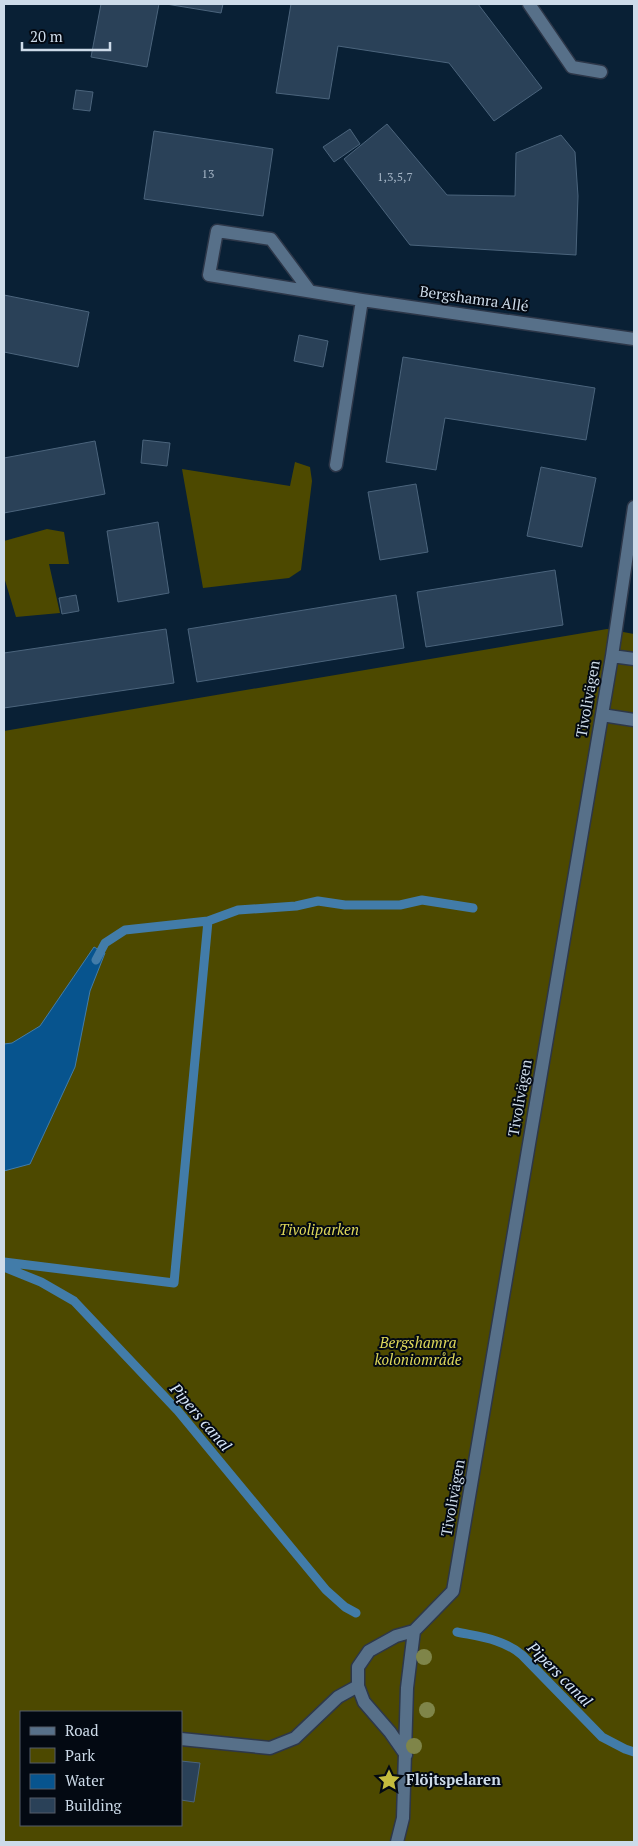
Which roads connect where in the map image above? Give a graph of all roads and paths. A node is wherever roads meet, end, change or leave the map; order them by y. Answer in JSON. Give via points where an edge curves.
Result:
{"nodes":[{"id":1,"x":529,"y":4,"type":"edge"},
{"id":2,"x":602,"y":72,"type":"dead end"},
{"id":3,"x":309,"y":290,"type":"junction"},
{"id":4,"x":362,"y":300,"type":"junction"},
{"id":5,"x":634,"y":339,"type":"edge"},
{"id":6,"x":336,"y":465,"type":"dead end"},
{"id":7,"x":634,"y":513,"type":"edge"},
{"id":8,"x":612,"y":656,"type":"junction"},
{"id":9,"x":634,"y":659,"type":"edge"},
{"id":10,"x":602,"y":715,"type":"junction"},
{"id":11,"x":634,"y":720,"type":"edge"},
{"id":12,"x":414,"y":1631,"type":"junction"},
{"id":13,"x":358,"y":1686,"type":"junction"},
{"id":14,"x":182,"y":1739,"type":"edge"},
{"id":15,"x":406,"y":1755,"type":"junction"},
{"id":16,"x":397,"y":1842,"type":"edge"}],
"edges":[{"from":1,"to":2,"type":"street","via":[[572,67]]},
{"from":3,"to":3,"type":"street","name":"Bergshamra Allé","via":[[271,239],[217,231],[209,275]]},
{"from":3,"to":4,"type":"street","name":"Bergshamra Allé"},
{"from":4,"to":5,"type":"street","name":"Bergshamra Allé"},
{"from":4,"to":6,"type":"street"},
{"from":7,"to":8,"type":"street","name":"Tivolivägen"},
{"from":8,"to":9,"type":"street"},
{"from":8,"to":10,"type":"street","name":"Tivolivägen"},
{"from":10,"to":11,"type":"street"},
{"from":10,"to":12,"type":"street","name":"Tivolivägen","via":[[453,1591]]},
{"from":12,"to":13,"type":"street","name":"Tivolivägen","via":[[396,1636],[369,1651],[358,1667]]},
{"from":12,"to":15,"type":"street","via":[[407,1688]]},
{"from":13,"to":14,"type":"street","via":[[338,1697],[295,1738],[270,1748]]},
{"from":13,"to":15,"type":"street","via":[[364,1702]]},
{"from":15,"to":16,"type":"street","via":[[403,1818]]}]}
